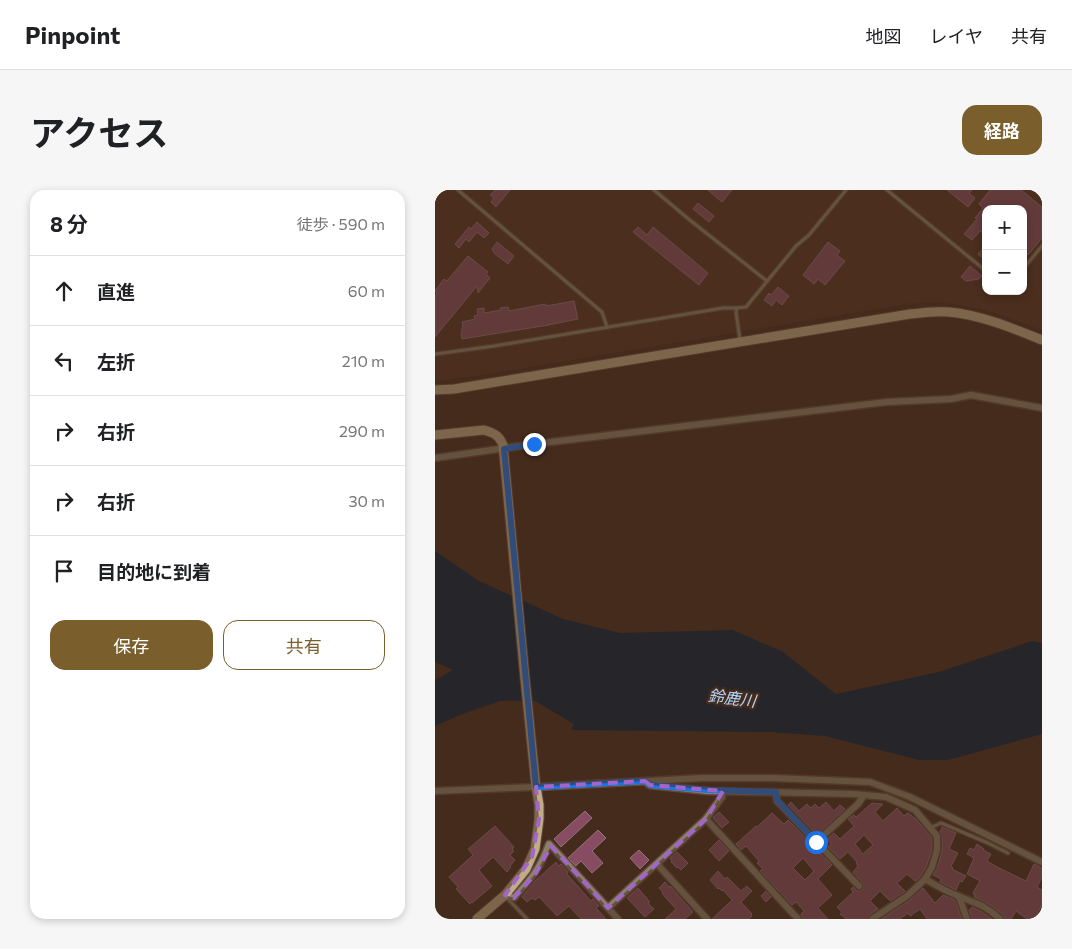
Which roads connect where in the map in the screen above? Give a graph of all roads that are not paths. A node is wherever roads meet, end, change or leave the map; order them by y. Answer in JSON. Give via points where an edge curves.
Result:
{"nodes":[{"id":1,"x":458,"y":190,"type":"edge"},
{"id":2,"x":654,"y":190,"type":"edge"},
{"id":3,"x":846,"y":190,"type":"edge"},
{"id":4,"x":887,"y":190,"type":"edge"},
{"id":5,"x":1042,"y":246,"type":"edge"},
{"id":6,"x":1027,"y":264,"type":"edge"},
{"id":7,"x":982,"y":268,"type":"edge"},
{"id":8,"x":767,"y":281,"type":"junction"},
{"id":9,"x":737,"y":310,"type":"junction"},
{"id":10,"x":607,"y":327,"type":"junction"},
{"id":11,"x":740,"y":337,"type":"junction"},
{"id":12,"x":1042,"y":340,"type":"edge"},
{"id":13,"x":435,"y":354,"type":"edge"},
{"id":14,"x":435,"y":390,"type":"edge"},
{"id":15,"x":1042,"y":408,"type":"edge"},
{"id":16,"x":435,"y":435,"type":"edge"},
{"id":17,"x":504,"y":450,"type":"junction"},
{"id":18,"x":435,"y":458,"type":"edge"},
{"id":19,"x":645,"y":781,"type":"junction"},
{"id":20,"x":536,"y":783,"type":"junction"},
{"id":21,"x":435,"y":791,"type":"edge"},
{"id":22,"x":723,"y":791,"type":"junction"},
{"id":23,"x":776,"y":792,"type":"junction"},
{"id":24,"x":864,"y":795,"type":"junction"},
{"id":25,"x":706,"y":819,"type":"junction"},
{"id":26,"x":930,"y":828,"type":"junction"},
{"id":27,"x":816,"y":842,"type":"junction"},
{"id":28,"x":1008,"y":853,"type":"dead end"},
{"id":29,"x":1042,"y":862,"type":"edge"},
{"id":30,"x":657,"y":864,"type":"junction"},
{"id":31,"x":925,"y":879,"type":"junction"},
{"id":32,"x":859,"y":886,"type":"dead end"},
{"id":33,"x":505,"y":895,"type":"junction"},
{"id":34,"x":959,"y":897,"type":"junction"},
{"id":35,"x":608,"y":908,"type":"junction"},
{"id":36,"x":477,"y":919,"type":"edge"},
{"id":37,"x":527,"y":919,"type":"edge"},
{"id":38,"x":618,"y":919,"type":"edge"},
{"id":39,"x":707,"y":919,"type":"edge"},
{"id":40,"x":798,"y":919,"type":"edge"},
{"id":41,"x":873,"y":919,"type":"edge"},
{"id":42,"x":967,"y":919,"type":"edge"},
{"id":43,"x":1000,"y":919,"type":"edge"}],
"edges":[{"from":1,"to":10,"type":"lane","via":[[602,312]]},
{"from":2,"to":8,"type":"lane"},
{"from":3,"to":8,"type":"lane"},
{"from":4,"to":7,"type":"lane"},
{"from":5,"to":6,"type":"lane"},
{"from":8,"to":9,"type":"lane","via":[[746,306]]},
{"from":9,"to":10,"type":"lane","via":[[723,308]]},
{"from":9,"to":11,"type":"lane"},
{"from":10,"to":13,"type":"lane"},
{"from":11,"to":12,"type":"street","via":[[909,314],[947,312],[996,323]]},
{"from":11,"to":14,"type":"street"},
{"from":15,"to":17,"type":"street","via":[[971,395],[887,402]]},
{"from":16,"to":17,"type":"street","via":[[485,430],[500,438]]},
{"from":17,"to":18,"type":"street"},
{"from":17,"to":20,"type":"street"},
{"from":19,"to":20,"type":"street"},
{"from":19,"to":22,"type":"street","via":[[650,785]]},
{"from":19,"to":29,"type":"street","via":[[773,778],[869,782],[909,797]]},
{"from":20,"to":21,"type":"street"},
{"from":20,"to":33,"type":"street","via":[[539,819],[535,849],[526,870]]},
{"from":22,"to":23,"type":"street"},
{"from":22,"to":25,"type":"street"},
{"from":23,"to":24,"type":"street"},
{"from":23,"to":27,"type":"street","via":[[777,800]]},
{"from":24,"to":26,"type":"street","via":[[886,797],[915,810]]},
{"from":24,"to":27,"type":"street"},
{"from":25,"to":30,"type":"street"},
{"from":25,"to":40,"type":"street"},
{"from":26,"to":28,"type":"lane","via":[[941,823]]},
{"from":26,"to":31,"type":"street","via":[[937,836],[937,850]]},
{"from":27,"to":32,"type":"street"},
{"from":30,"to":35,"type":"street"},
{"from":30,"to":39,"type":"street"},
{"from":31,"to":34,"type":"street"},
{"from":31,"to":41,"type":"street"},
{"from":33,"to":35,"type":"street","via":[[514,898],[531,880],[549,844]]},
{"from":33,"to":36,"type":"street"},
{"from":33,"to":37,"type":"lane"},
{"from":34,"to":42,"type":"street"},
{"from":34,"to":43,"type":"street","via":[[984,906]]},
{"from":35,"to":38,"type":"street"}]}
